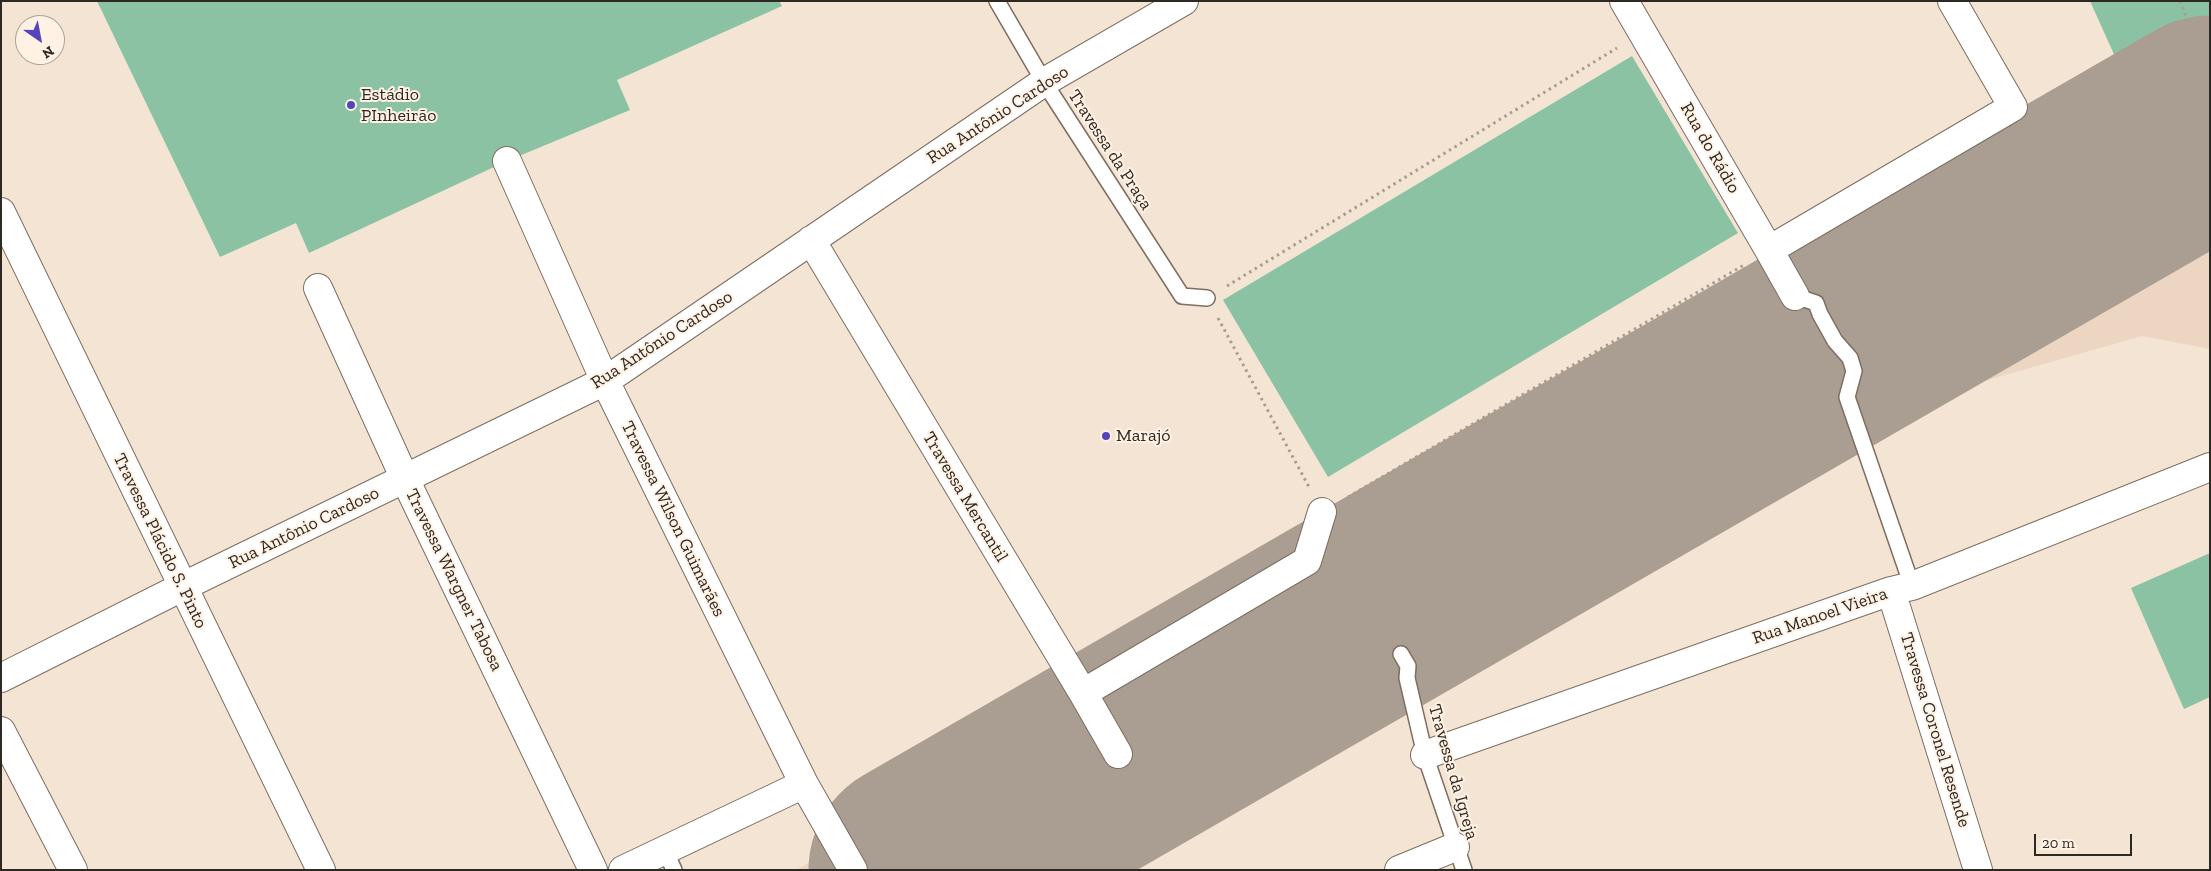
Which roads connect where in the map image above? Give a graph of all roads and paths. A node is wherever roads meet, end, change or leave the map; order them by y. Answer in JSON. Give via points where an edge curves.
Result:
{"nodes":[{"id":1,"x":997,"y":1,"type":"edge"},
{"id":2,"x":1184,"y":1,"type":"edge"},
{"id":3,"x":1624,"y":1,"type":"edge"},
{"id":4,"x":1952,"y":1,"type":"edge"},
{"id":5,"x":2180,"y":1,"type":"edge"},
{"id":6,"x":1643,"y":33,"type":"junction"},
{"id":7,"x":2205,"y":64,"type":"dead end"},
{"id":8,"x":1044,"y":82,"type":"junction"},
{"id":9,"x":506,"y":161,"type":"dead end"},
{"id":10,"x":1,"y":212,"type":"edge"},
{"id":11,"x":811,"y":240,"type":"junction"},
{"id":12,"x":1770,"y":250,"type":"junction"},
{"id":13,"x":318,"y":288,"type":"dead end"},
{"id":14,"x":1795,"y":296,"type":"joint"},
{"id":15,"x":1207,"y":298,"type":"junction"},
{"id":16,"x":605,"y":381,"type":"junction"},
{"id":17,"x":2210,"y":466,"type":"edge"},
{"id":18,"x":405,"y":479,"type":"junction"},
{"id":19,"x":1322,"y":512,"type":"junction"},
{"id":20,"x":182,"y":587,"type":"junction"},
{"id":21,"x":1902,"y":588,"type":"junction"},
{"id":22,"x":1210,"y":618,"type":"junction"},
{"id":23,"x":1402,"y":654,"type":"dead end"},
{"id":24,"x":1,"y":678,"type":"edge"},
{"id":25,"x":1244,"y":682,"type":"dead end"},
{"id":26,"x":1083,"y":692,"type":"junction"},
{"id":27,"x":1,"y":731,"type":"edge"},
{"id":28,"x":1118,"y":754,"type":"dead end"},
{"id":29,"x":1425,"y":755,"type":"junction"},
{"id":30,"x":804,"y":784,"type":"junction"},
{"id":31,"x":1459,"y":858,"type":"edge"},
{"id":32,"x":670,"y":860,"type":"edge"},
{"id":33,"x":73,"y":870,"type":"edge"},
{"id":34,"x":321,"y":870,"type":"edge"},
{"id":35,"x":593,"y":870,"type":"edge"},
{"id":36,"x":623,"y":870,"type":"edge"},
{"id":37,"x":853,"y":870,"type":"edge"},
{"id":38,"x":1399,"y":870,"type":"edge"},
{"id":39,"x":1978,"y":870,"type":"edge"}],
"edges":[{"from":1,"to":8,"type":"lane","name":"Travessa da Praça"},
{"from":2,"to":8,"type":"street","name":"Rua Antônio Cardoso"},
{"from":3,"to":6,"type":"street","name":"Rua do Rádio"},
{"from":4,"to":12,"type":"street","via":[[2013,107]]},
{"from":5,"to":7,"type":"path"},
{"from":6,"to":12,"type":"street","name":"Rua do Rádio"},
{"from":6,"to":15,"type":"path"},
{"from":8,"to":11,"type":"street","name":"Rua Antônio Cardoso"},
{"from":8,"to":15,"type":"lane","name":"Travessa da Praça","via":[[1182,296]]},
{"from":9,"to":16,"type":"street","name":"Travessa Wilson Guimarães"},
{"from":10,"to":20,"type":"street","name":"Travessa Plácido S. Pinto"},
{"from":11,"to":16,"type":"street","name":"Rua Antônio Cardoso"},
{"from":11,"to":26,"type":"street","name":"Travessa Mercantil"},
{"from":12,"to":14,"type":"street","name":"Rua do Rádio"},
{"from":12,"to":19,"type":"path"},
{"from":13,"to":18,"type":"street","name":"Travessa Wargner Tabosa"},
{"from":14,"to":21,"type":"lane","name":"Travessa Coronel Resende","via":[[1816,303],[1835,341],[1850,358],[1854,372],[1847,397]]},
{"from":15,"to":19,"type":"path"},
{"from":16,"to":18,"type":"street","name":"Rua Antônio Cardoso"},
{"from":16,"to":30,"type":"street","name":"Travessa Wilson Guimarães"},
{"from":17,"to":21,"type":"street","name":"Rua Manoel Vieira"},
{"from":18,"to":20,"type":"street","name":"Rua Antônio Cardoso"},
{"from":18,"to":35,"type":"street","name":"Travessa Wargner Tabosa"},
{"from":19,"to":22,"type":"street","via":[[1307,561]]},
{"from":20,"to":24,"type":"street","name":"Rua Antônio Cardoso"},
{"from":20,"to":34,"type":"street","name":"Travessa Plácido S. Pinto"},
{"from":21,"to":29,"type":"street","name":"Rua Manoel Vieira"},
{"from":21,"to":39,"type":"street","name":"Travessa Coronel Resende"},
{"from":22,"to":25,"type":"path"},
{"from":22,"to":26,"type":"street"},
{"from":23,"to":29,"type":"lane","name":"Travessa da Igreja","via":[[1408,666],[1406,678]]},
{"from":26,"to":28,"type":"street","name":"Travessa Mercantil"},
{"from":27,"to":33,"type":"street"},
{"from":29,"to":31,"type":"lane","name":"Travessa da Igreja"},
{"from":30,"to":32,"type":"street"},
{"from":30,"to":37,"type":"street","name":"Travessa Wilson Guimarães"},
{"from":31,"to":38,"type":"street"},
{"from":32,"to":36,"type":"street"}]}
